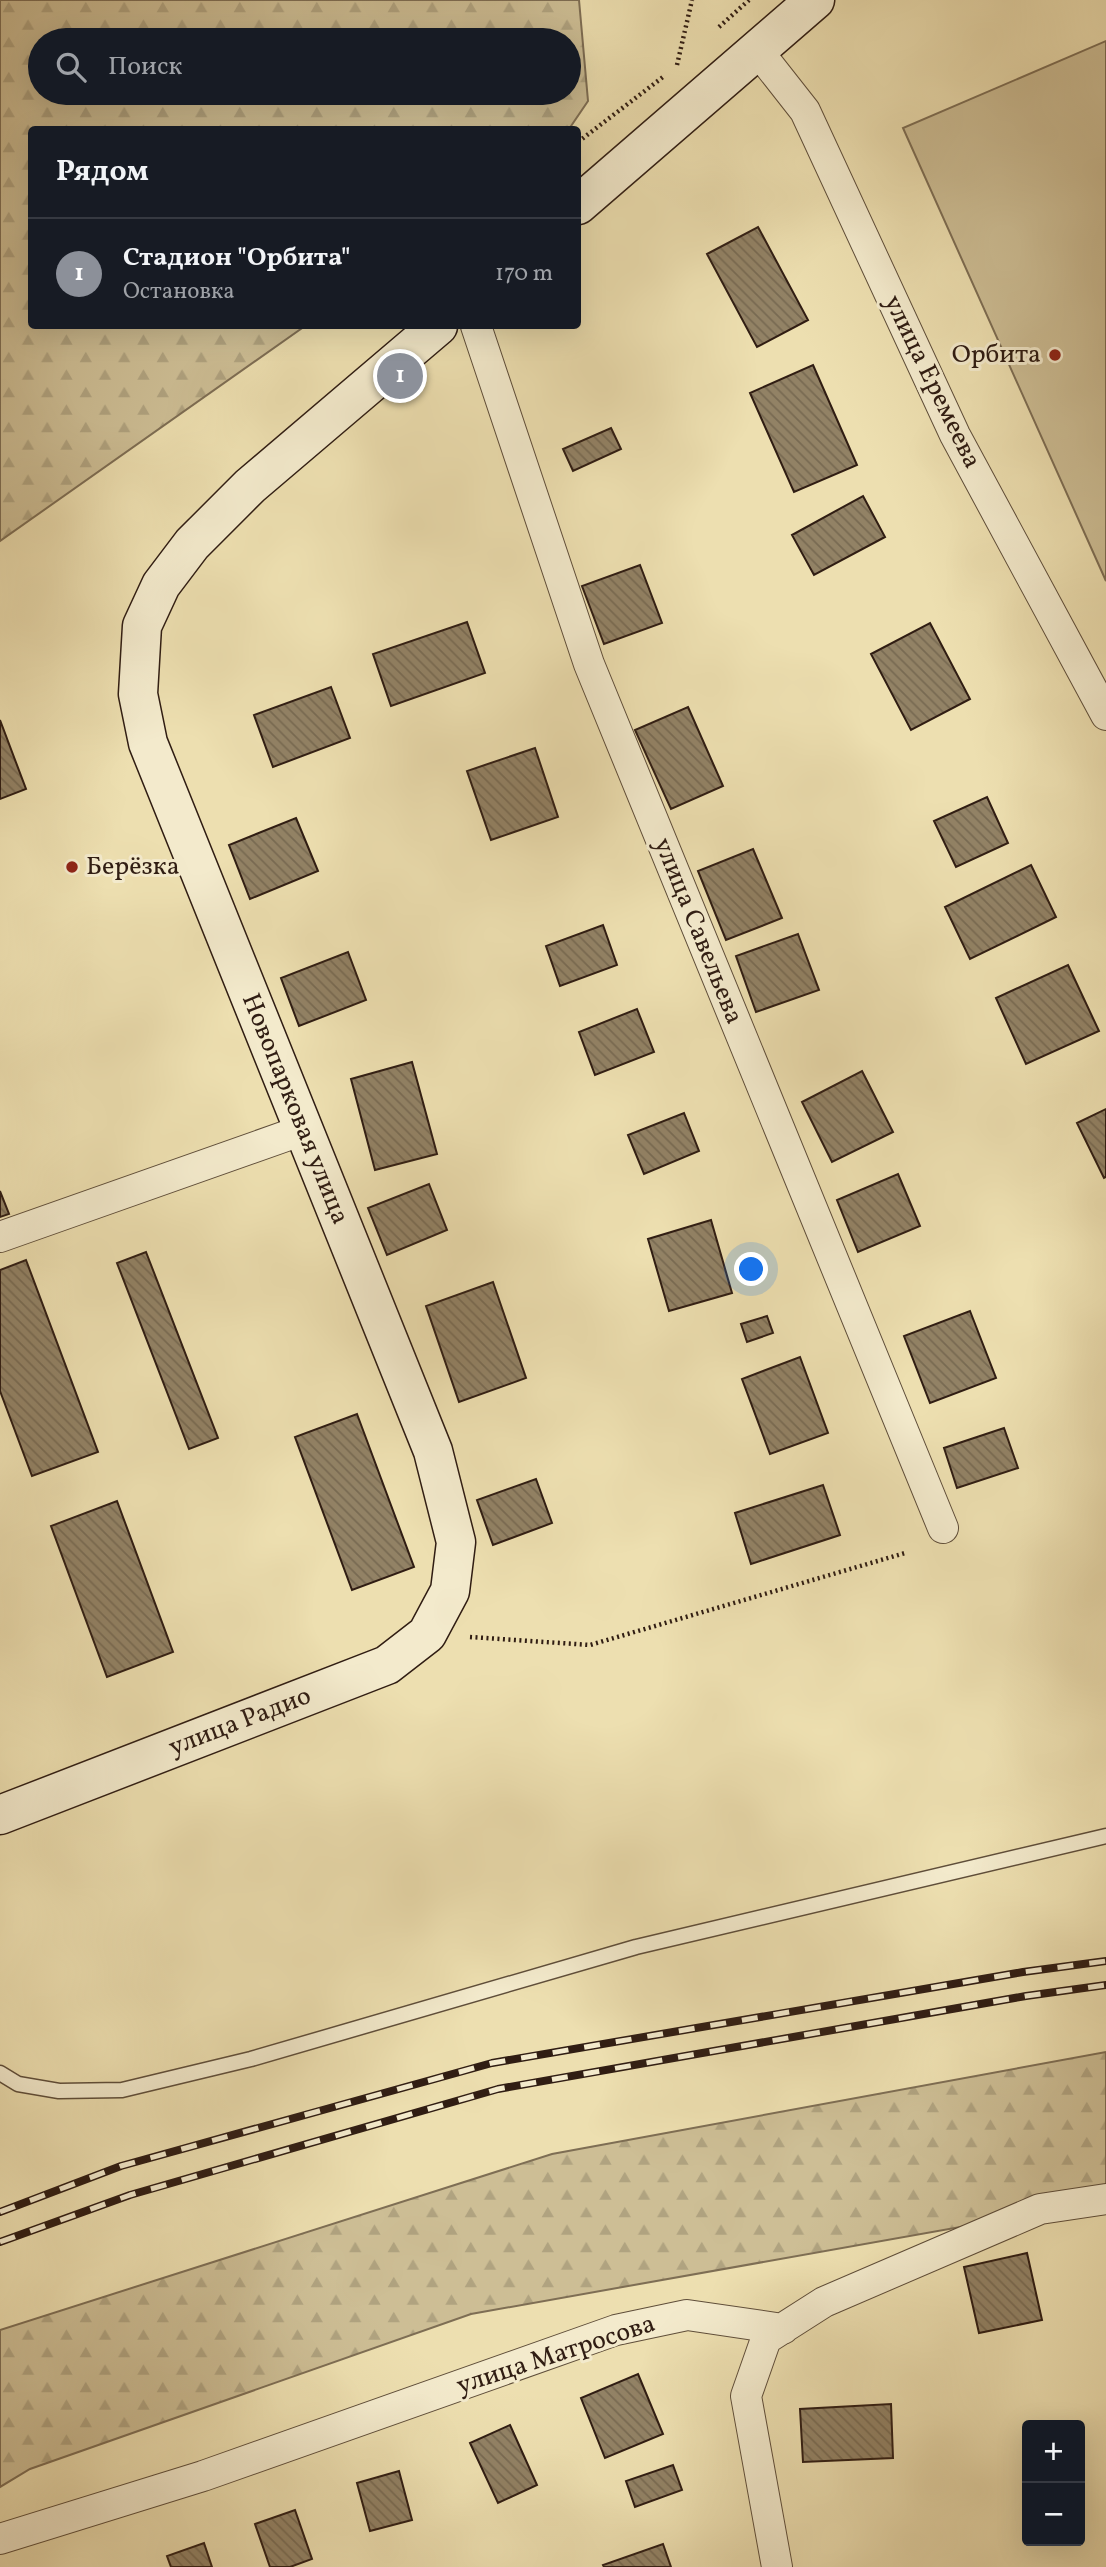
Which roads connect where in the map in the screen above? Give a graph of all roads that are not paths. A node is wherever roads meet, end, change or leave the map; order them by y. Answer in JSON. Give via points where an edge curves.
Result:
{"nodes":[{"id":1,"x":816,"y":0,"type":"edge"},
{"id":2,"x":757,"y":50,"type":"junction"},
{"id":3,"x":581,"y":202,"type":"edge"},
{"id":4,"x":434,"y":329,"type":"edge"},
{"id":5,"x":477,"y":329,"type":"edge"},
{"id":6,"x":1106,"y":715,"type":"edge"},
{"id":7,"x":303,"y":1130,"type":"junction"},
{"id":8,"x":0,"y":1237,"type":"edge"},
{"id":9,"x":943,"y":1528,"type":"dead end"},
{"id":10,"x":450,"y":1591,"type":"joint"},
{"id":11,"x":0,"y":1815,"type":"edge"},
{"id":12,"x":1106,"y":1836,"type":"edge"},
{"id":13,"x":0,"y":2073,"type":"edge"},
{"id":14,"x":1106,"y":2199,"type":"edge"},
{"id":15,"x":782,"y":2329,"type":"junction"},
{"id":16,"x":0,"y":2539,"type":"edge"},
{"id":17,"x":776,"y":2567,"type":"edge"}],
"edges":[{"from":1,"to":2,"type":"street"},
{"from":2,"to":3,"type":"street"},
{"from":2,"to":6,"type":"street","name":"улица Еремеева","via":[[805,111],[955,435]]},
{"from":4,"to":7,"type":"street","name":"Новопарковая улица","via":[[250,485],[192,544],[161,584],[142,626],[138,694],[148,743]]},
{"from":5,"to":9,"type":"street","name":"улица Савельева","via":[[589,664]]},
{"from":7,"to":8,"type":"street"},
{"from":7,"to":10,"type":"street","name":"Новопарковая улица","via":[[433,1451],[456,1542]]},
{"from":10,"to":11,"type":"street","name":"улица Радио","via":[[427,1634],[387,1665]]},
{"from":12,"to":13,"type":"lane","via":[[636,1947],[251,2059],[122,2090],[59,2091],[18,2084]]},
{"from":14,"to":15,"type":"street","via":[[1040,2208],[824,2302]]},
{"from":15,"to":16,"type":"street","name":"улица Матросова","via":[[687,2315],[616,2330],[203,2476]]},
{"from":15,"to":17,"type":"street","via":[[766,2339],[746,2396]]}]}
